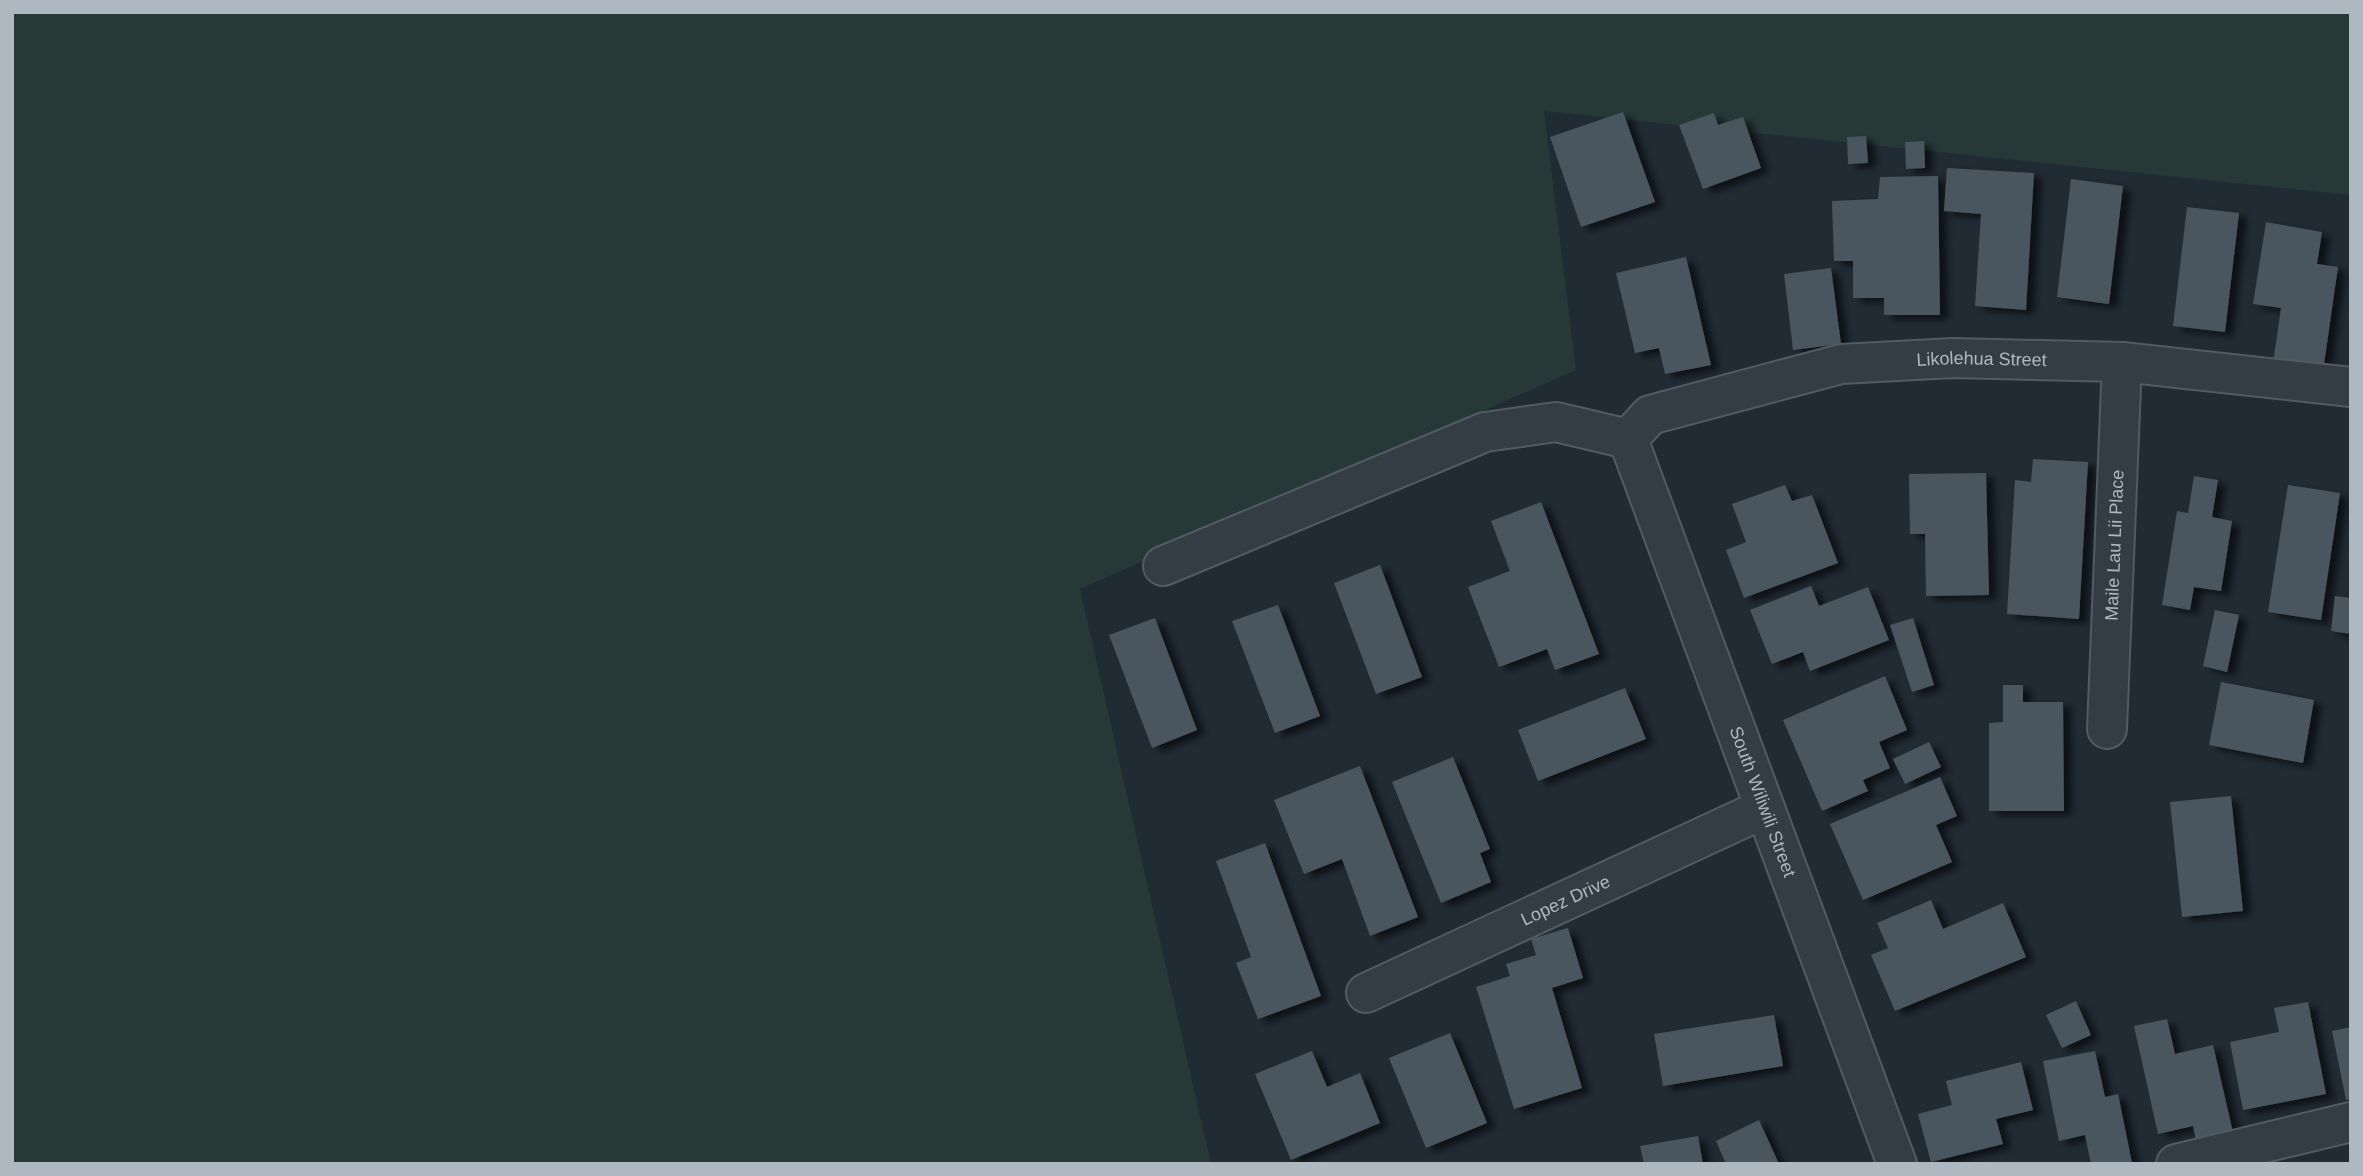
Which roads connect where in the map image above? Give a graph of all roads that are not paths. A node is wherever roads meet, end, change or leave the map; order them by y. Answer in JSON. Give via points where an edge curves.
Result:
{"nodes":[{"id":1,"x":2122,"y":362,"type":"junction"},
{"id":2,"x":2351,"y":387,"type":"edge"},
{"id":3,"x":1628,"y":439,"type":"junction"},
{"id":4,"x":1163,"y":566,"type":"dead end"},
{"id":5,"x":2107,"y":729,"type":"dead end"},
{"id":6,"x":1765,"y":808,"type":"junction"},
{"id":7,"x":1366,"y":993,"type":"dead end"},
{"id":8,"x":2351,"y":1122,"type":"edge"},
{"id":9,"x":1897,"y":1164,"type":"edge"},
{"id":10,"x":2176,"y":1164,"type":"edge"}],
"edges":[{"from":1,"to":2,"type":"street","name":"Likolehua Street"},
{"from":1,"to":3,"type":"street","name":"Likolehua Street","via":[[1953,358],[1841,364],[1650,415]]},
{"from":1,"to":5,"type":"street","name":"Maile Lau Lii Place"},
{"from":3,"to":4,"type":"street","via":[[1556,422],[1485,432]]},
{"from":3,"to":6,"type":"street","name":"South Wiliwili Street"},
{"from":6,"to":7,"type":"street","name":"Lopez Drive"},
{"from":6,"to":9,"type":"street","name":"South Wiliwili Street"},
{"from":8,"to":10,"type":"street"}]}
